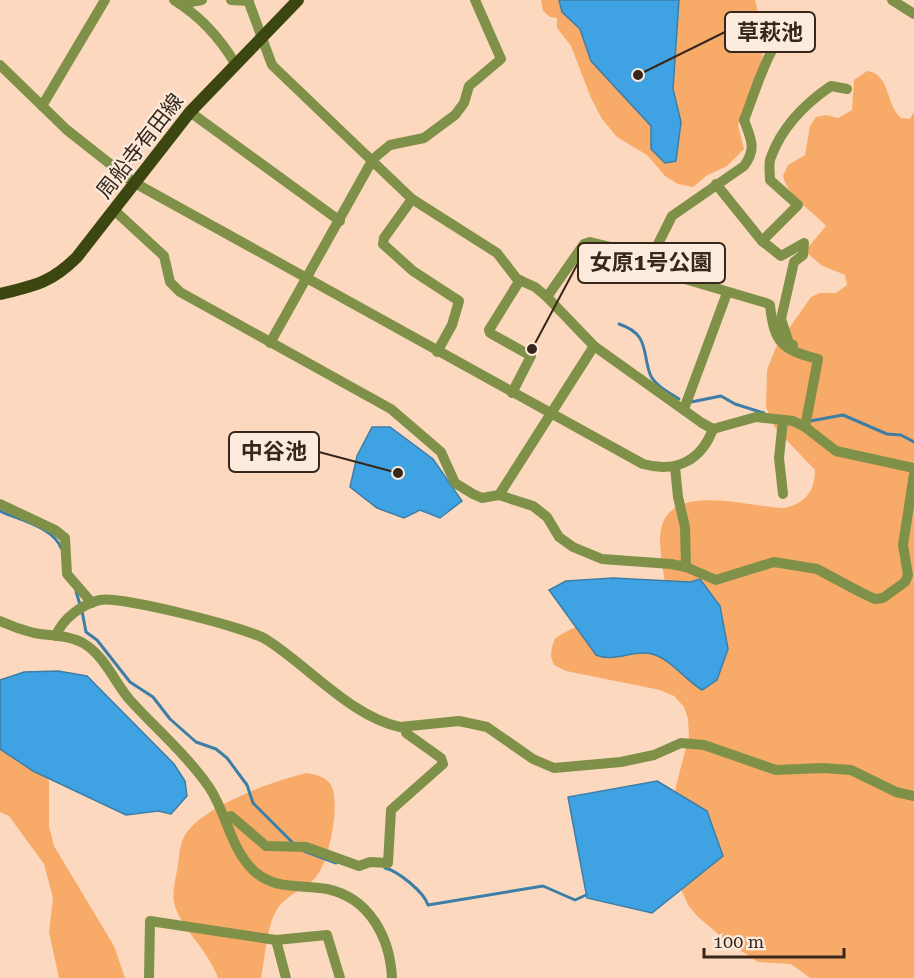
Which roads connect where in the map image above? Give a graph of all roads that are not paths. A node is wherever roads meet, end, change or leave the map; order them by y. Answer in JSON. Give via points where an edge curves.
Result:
{"nodes":[{"id":1,"x":105,"y":0,"type":"edge"},
{"id":2,"x":202,"y":0,"type":"edge"},
{"id":3,"x":231,"y":0,"type":"edge"},
{"id":4,"x":298,"y":0,"type":"edge"},
{"id":5,"x":475,"y":0,"type":"edge"},
{"id":6,"x":892,"y":0,"type":"edge"},
{"id":7,"x":249,"y":1,"type":"edge"},
{"id":8,"x":177,"y":2,"type":"edge"},
{"id":9,"x":914,"y":14,"type":"edge"},
{"id":10,"x":811,"y":31,"type":"dead end"},
{"id":11,"x":261,"y":40,"type":"junction"},
{"id":12,"x":235,"y":63,"type":"junction"},
{"id":13,"x":0,"y":65,"type":"edge"},
{"id":14,"x":846,"y":89,"type":"dead end"},
{"id":15,"x":42,"y":106,"type":"junction"},
{"id":16,"x":190,"y":112,"type":"junction"},
{"id":17,"x":373,"y":159,"type":"junction"},
{"id":18,"x":133,"y":182,"type":"junction"},
{"id":19,"x":716,"y":184,"type":"junction"},
{"id":20,"x":412,"y":199,"type":"junction"},
{"id":21,"x":114,"y":210,"type":"junction"},
{"id":22,"x":340,"y":221,"type":"junction"},
{"id":23,"x":762,"y":241,"type":"junction"},
{"id":24,"x":644,"y":264,"type":"junction"},
{"id":25,"x":307,"y":280,"type":"junction"},
{"id":26,"x":520,"y":280,"type":"junction"},
{"id":27,"x":727,"y":293,"type":"junction"},
{"id":28,"x":0,"y":294,"type":"edge"},
{"id":29,"x":547,"y":297,"type":"junction"},
{"id":30,"x":270,"y":343,"type":"junction"},
{"id":31,"x":594,"y":346,"type":"junction"},
{"id":32,"x":437,"y":352,"type":"junction"},
{"id":33,"x":818,"y":359,"type":"junction"},
{"id":34,"x":512,"y":393,"type":"junction"},
{"id":35,"x":684,"y":409,"type":"junction"},
{"id":36,"x":550,"y":414,"type":"junction"},
{"id":37,"x":783,"y":420,"type":"junction"},
{"id":38,"x":805,"y":427,"type":"junction"},
{"id":39,"x":713,"y":429,"type":"junction"},
{"id":40,"x":675,"y":466,"type":"junction"},
{"id":41,"x":914,"y":468,"type":"edge"},
{"id":42,"x":914,"y":474,"type":"edge"},
{"id":43,"x":783,"y":494,"type":"dead end"},
{"id":44,"x":499,"y":495,"type":"junction"},
{"id":45,"x":0,"y":504,"type":"edge"},
{"id":46,"x":686,"y":567,"type":"junction"},
{"id":47,"x":90,"y":604,"type":"junction"},
{"id":48,"x":0,"y":621,"type":"edge"},
{"id":49,"x":56,"y":636,"type":"junction"},
{"id":50,"x":405,"y":727,"type":"junction"},
{"id":51,"x":914,"y":796,"type":"edge"},
{"id":52,"x":225,"y":819,"type":"junction"},
{"id":53,"x":276,"y":940,"type":"junction"},
{"id":54,"x":153,"y":977,"type":"edge"},
{"id":55,"x":286,"y":978,"type":"edge"},
{"id":56,"x":340,"y":978,"type":"edge"},
{"id":57,"x":392,"y":978,"type":"edge"}],
"edges":[{"from":1,"to":15,"type":"street"},
{"from":2,"to":8,"type":"street"},
{"from":3,"to":7,"type":"street"},
{"from":4,"to":11,"type":"main road","name":"周船寺有田線"},
{"from":5,"to":17,"type":"street","via":[[501,59],[469,86],[456,115],[424,138],[390,146]]},
{"from":6,"to":9,"type":"street"},
{"from":7,"to":11,"type":"street"},
{"from":8,"to":12,"type":"street","via":[[216,34]]},
{"from":10,"to":19,"type":"street","via":[[798,28],[778,38],[744,120],[754,146],[750,158]]},
{"from":11,"to":12,"type":"main road","name":"周船寺有田線"},
{"from":11,"to":17,"type":"street","via":[[272,65]]},
{"from":12,"to":16,"type":"main road","name":"周船寺有田線"},
{"from":13,"to":15,"type":"street"},
{"from":14,"to":23,"type":"street","via":[[831,86],[809,100],[770,158],[770,180],[798,205]]},
{"from":15,"to":18,"type":"street"},
{"from":16,"to":18,"type":"main road","name":"周船寺有田線"},
{"from":16,"to":22,"type":"street"},
{"from":17,"to":20,"type":"street"},
{"from":17,"to":22,"type":"street"},
{"from":18,"to":21,"type":"main road","name":"周船寺有田線"},
{"from":18,"to":25,"type":"street"},
{"from":19,"to":23,"type":"street"},
{"from":19,"to":24,"type":"street","via":[[672,216]]},
{"from":20,"to":26,"type":"street","via":[[498,253]]},
{"from":20,"to":32,"type":"street","via":[[383,244],[413,271],[459,301],[452,325]]},
{"from":21,"to":28,"type":"main road","name":"周船寺有田線","via":[[60,274],[44,283]]},
{"from":21,"to":30,"type":"street","via":[[164,256],[173,287]]},
{"from":22,"to":25,"type":"street"},
{"from":23,"to":33,"type":"street","via":[[781,256],[804,243],[803,255],[794,262],[781,319],[789,343],[818,355]]},
{"from":24,"to":27,"type":"street"},
{"from":24,"to":29,"type":"street","via":[[623,250],[584,244]]},
{"from":25,"to":30,"type":"street"},
{"from":25,"to":32,"type":"street"},
{"from":26,"to":29,"type":"street"},
{"from":26,"to":34,"type":"street","via":[[489,330],[531,356]]},
{"from":27,"to":33,"type":"street","via":[[770,305],[772,326],[784,347]]},
{"from":27,"to":35,"type":"street"},
{"from":29,"to":31,"type":"street"},
{"from":30,"to":44,"type":"street","via":[[392,409],[441,452],[455,483],[472,495]]},
{"from":31,"to":35,"type":"street"},
{"from":31,"to":36,"type":"street"},
{"from":32,"to":34,"type":"street"},
{"from":33,"to":38,"type":"street"},
{"from":34,"to":36,"type":"street"},
{"from":35,"to":39,"type":"street"},
{"from":36,"to":40,"type":"street","via":[[643,464]]},
{"from":36,"to":44,"type":"street"},
{"from":37,"to":38,"type":"street"},
{"from":37,"to":39,"type":"street","via":[[756,417]]},
{"from":37,"to":43,"type":"street","via":[[779,458]]},
{"from":38,"to":41,"type":"street","via":[[836,451]]},
{"from":39,"to":40,"type":"street","via":[[698,456]]},
{"from":40,"to":46,"type":"street","via":[[685,527]]},
{"from":42,"to":46,"type":"street","via":[[903,545],[908,575],[905,582],[883,598],[875,599],[817,569],[774,562],[716,580]]},
{"from":44,"to":46,"type":"street","via":[[533,506],[547,517],[559,537],[602,559]]},
{"from":45,"to":47,"type":"street","via":[[65,538],[67,574]]},
{"from":47,"to":49,"type":"street","via":[[77,611]]},
{"from":47,"to":50,"type":"street","via":[[99,600],[135,601],[266,638],[367,713],[392,726]]},
{"from":48,"to":49,"type":"street"},
{"from":49,"to":52,"type":"street","via":[[82,642],[93,650],[129,699],[209,787]]},
{"from":50,"to":51,"type":"street","via":[[459,721],[487,727],[533,759],[554,768],[632,760],[681,743],[704,745],[776,770],[852,770],[896,792]]},
{"from":50,"to":52,"type":"street","via":[[406,733],[441,758],[442,764],[392,810],[388,863],[358,866],[306,847],[266,846],[231,816]]},
{"from":52,"to":57,"type":"street","via":[[238,852],[263,878],[287,887],[327,889],[363,908],[386,941]]},
{"from":53,"to":54,"type":"street","via":[[150,921]]},
{"from":53,"to":55,"type":"street"},
{"from":53,"to":56,"type":"street","via":[[327,935]]}]}
